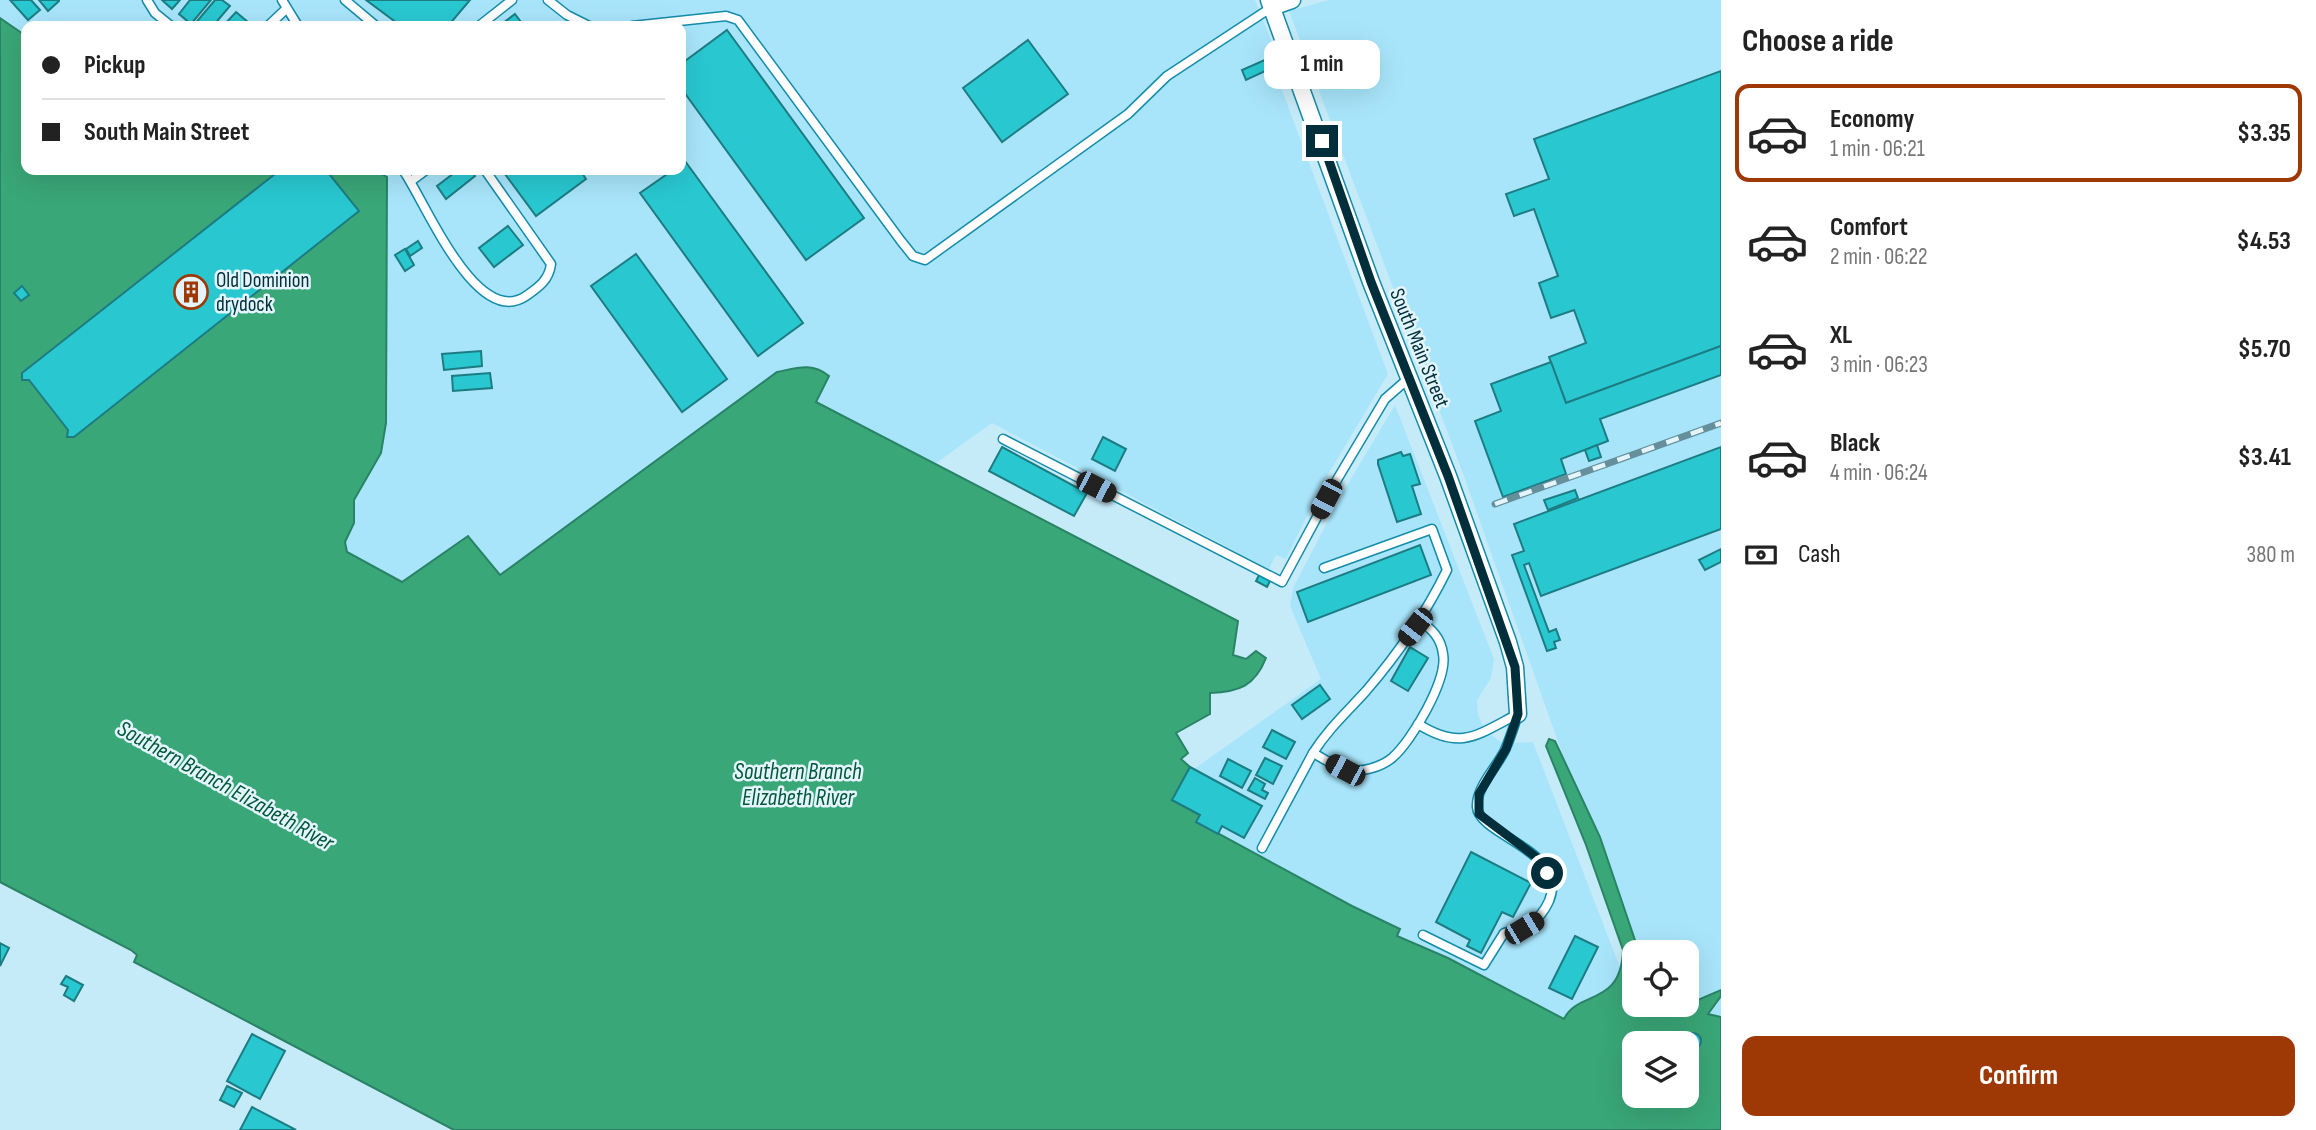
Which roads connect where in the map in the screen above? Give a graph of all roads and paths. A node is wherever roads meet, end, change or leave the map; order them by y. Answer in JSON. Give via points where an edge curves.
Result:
{"nodes":[{"id":1,"x":147,"y":0,"type":"edge"},
{"id":2,"x":282,"y":0,"type":"edge"},
{"id":3,"x":345,"y":0,"type":"edge"},
{"id":4,"x":512,"y":0,"type":"edge"},
{"id":5,"x":548,"y":0,"type":"edge"},
{"id":6,"x":1292,"y":0,"type":"edge"},
{"id":7,"x":1271,"y":4,"type":"edge"},
{"id":8,"x":286,"y":9,"type":"junction"},
{"id":9,"x":165,"y":21,"type":"edge"},
{"id":10,"x":273,"y":21,"type":"edge"},
{"id":11,"x":294,"y":21,"type":"edge"},
{"id":12,"x":370,"y":21,"type":"edge"},
{"id":13,"x":485,"y":21,"type":"edge"},
{"id":14,"x":581,"y":21,"type":"edge"},
{"id":15,"x":679,"y":21,"type":"edge"},
{"id":16,"x":407,"y":175,"type":"edge"},
{"id":17,"x":419,"y":175,"type":"edge"},
{"id":18,"x":489,"y":175,"type":"edge"},
{"id":19,"x":411,"y":181,"type":"junction"},
{"id":20,"x":1409,"y":378,"type":"junction"},
{"id":21,"x":1003,"y":439,"type":"dead end"},
{"id":22,"x":1324,"y":568,"type":"dead end"},
{"id":23,"x":1419,"y":620,"type":"junction"},
{"id":24,"x":1518,"y":714,"type":"junction"},
{"id":25,"x":1418,"y":724,"type":"junction"},
{"id":26,"x":1313,"y":752,"type":"junction"},
{"id":27,"x":1262,"y":848,"type":"dead end"},
{"id":28,"x":1423,"y":935,"type":"dead end"}],
"edges":[{"from":1,"to":9,"type":"lane"},
{"from":2,"to":8,"type":"lane"},
{"from":3,"to":12,"type":"lane"},
{"from":4,"to":13,"type":"lane"},
{"from":5,"to":14,"type":"lane"},
{"from":6,"to":7,"type":"street"},
{"from":7,"to":15,"type":"lane","via":[[1167,76],[1128,114],[925,260],[913,256],[901,241],[738,20],[726,16]]},
{"from":7,"to":20,"type":"street","name":"South Main Street"},
{"from":8,"to":10,"type":"lane"},
{"from":8,"to":11,"type":"lane"},
{"from":16,"to":19,"type":"lane"},
{"from":17,"to":19,"type":"lane"},
{"from":18,"to":19,"type":"lane","via":[[551,264],[544,283],[511,302],[491,299],[474,281],[430,222]]},
{"from":20,"to":21,"type":"lane","via":[[1385,399],[1282,582]]},
{"from":20,"to":24,"type":"street","name":"South Main Street","via":[[1508,642]]},
{"from":22,"to":23,"type":"lane","via":[[1432,529],[1447,570]]},
{"from":23,"to":25,"type":"lane","via":[[1438,637],[1444,669]]},
{"from":23,"to":26,"type":"lane"},
{"from":24,"to":25,"type":"lane","via":[[1479,736],[1461,740],[1437,736]]},
{"from":24,"to":28,"type":"lane","via":[[1477,806],[1483,819],[1540,860],[1552,884],[1541,918],[1504,933],[1484,965]]},
{"from":25,"to":26,"type":"lane","via":[[1391,759],[1376,767],[1345,770]]},
{"from":26,"to":27,"type":"lane"}]}
